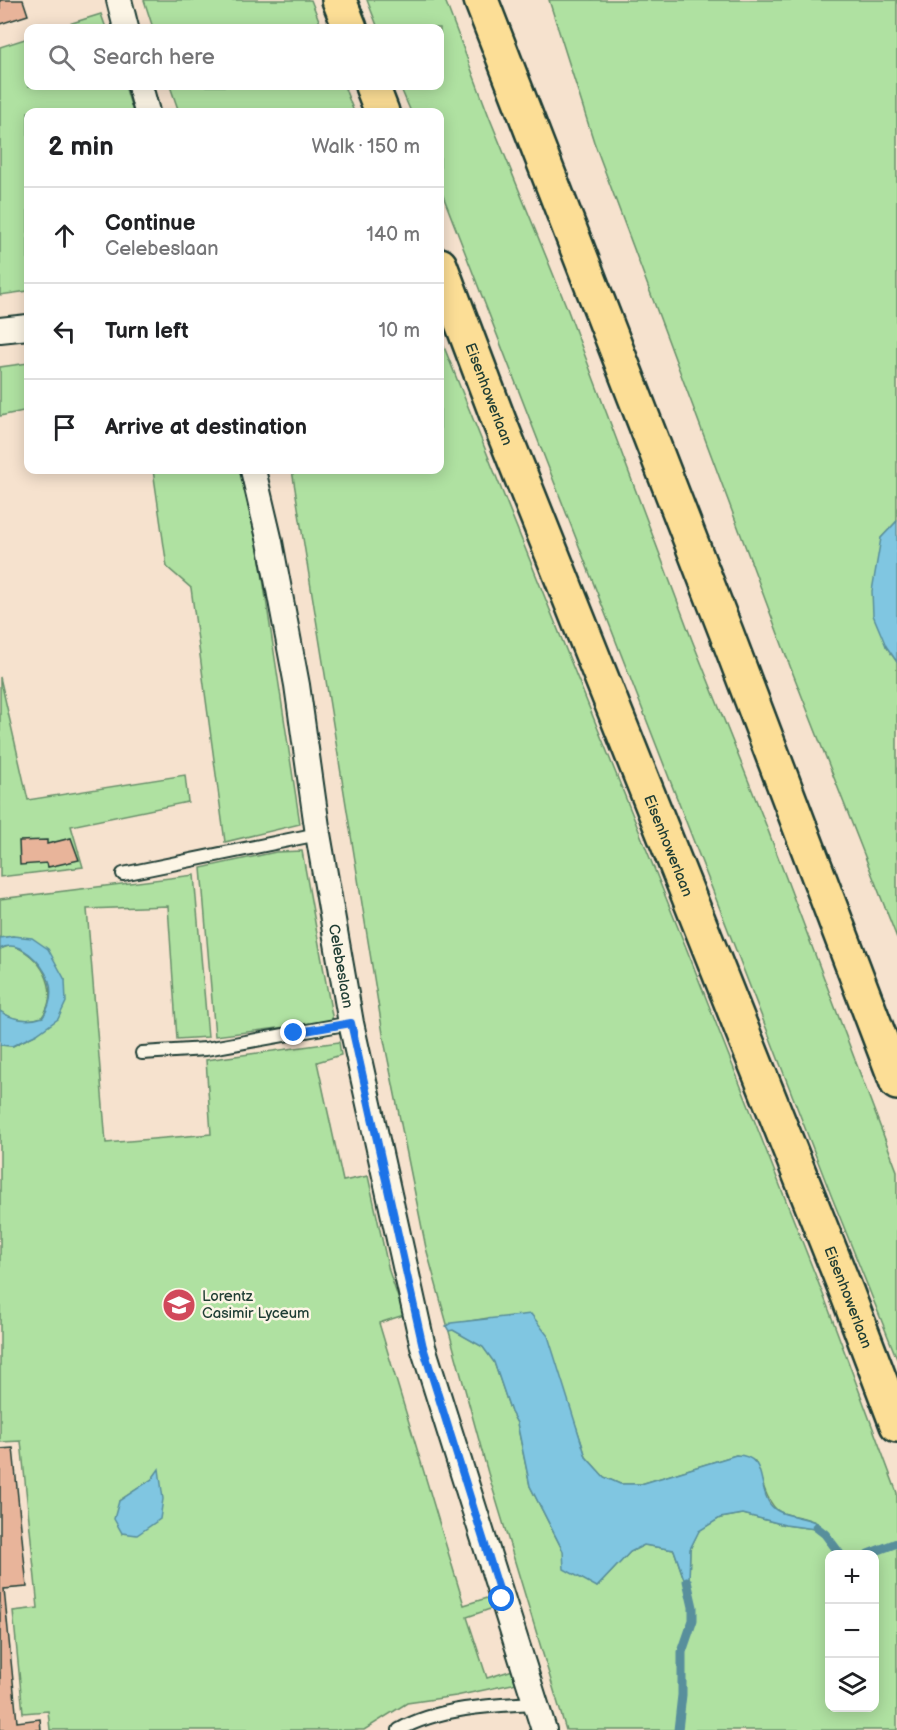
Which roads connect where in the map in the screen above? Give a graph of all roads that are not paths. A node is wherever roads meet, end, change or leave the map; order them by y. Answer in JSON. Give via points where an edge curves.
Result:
{"nodes":[{"id":1,"x":119,"y":0,"type":"edge"},
{"id":2,"x":339,"y":0,"type":"edge"},
{"id":3,"x":481,"y":0,"type":"edge"},
{"id":4,"x":125,"y":24,"type":"edge"},
{"id":5,"x":348,"y":24,"type":"edge"},
{"id":6,"x":141,"y":90,"type":"edge"},
{"id":7,"x":374,"y":90,"type":"edge"},
{"id":8,"x":146,"y":108,"type":"edge"},
{"id":9,"x":380,"y":108,"type":"edge"},
{"id":10,"x":444,"y":276,"type":"edge"},
{"id":11,"x":24,"y":327,"type":"edge"},
{"id":12,"x":0,"y":330,"type":"edge"},
{"id":13,"x":254,"y":474,"type":"edge"},
{"id":14,"x":318,"y":834,"type":"junction"},
{"id":15,"x":123,"y":874,"type":"dead end"},
{"id":16,"x":351,"y":1023,"type":"junction"},
{"id":17,"x":142,"y":1053,"type":"dead end"},
{"id":18,"x":897,"y":1083,"type":"edge"},
{"id":19,"x":897,"y":1425,"type":"edge"},
{"id":20,"x":535,"y":1703,"type":"junction"},
{"id":21,"x":399,"y":1730,"type":"edge"},
{"id":22,"x":544,"y":1730,"type":"edge"}],
"edges":[{"from":1,"to":4,"type":"street"},
{"from":2,"to":5,"type":"main road"},
{"from":3,"to":18,"type":"main road"},
{"from":6,"to":8,"type":"street"},
{"from":7,"to":9,"type":"main road"},
{"from":10,"to":19,"type":"main road","name":"Eisenhowerlaan"},
{"from":11,"to":12,"type":"street"},
{"from":13,"to":14,"type":"street","name":"Celebeslaan","via":[[297,685]]},
{"from":14,"to":15,"type":"lane"},
{"from":14,"to":16,"type":"street","name":"Celebeslaan"},
{"from":16,"to":17,"type":"lane","via":[[206,1049]]},
{"from":16,"to":20,"type":"street","name":"Celebeslaan","via":[[423,1347]]},
{"from":20,"to":21,"type":"lane","via":[[491,1705],[417,1720]]},
{"from":20,"to":22,"type":"street","name":"Celebeslaan"}]}
